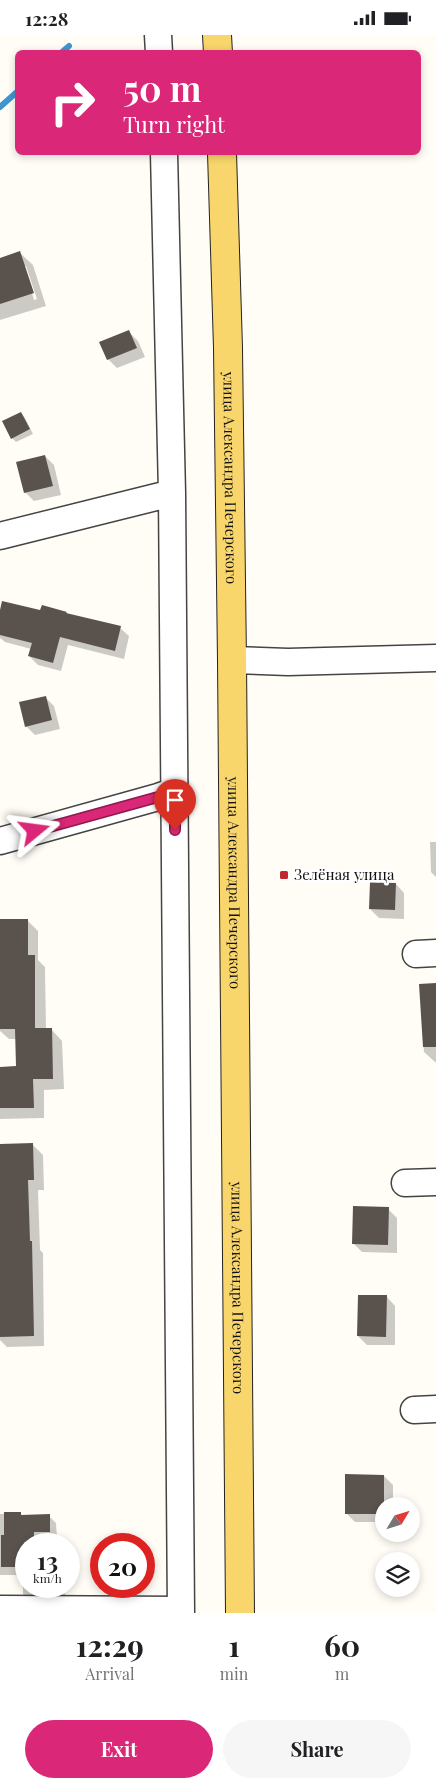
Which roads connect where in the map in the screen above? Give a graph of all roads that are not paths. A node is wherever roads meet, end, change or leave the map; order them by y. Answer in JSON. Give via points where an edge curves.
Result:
{"nodes":[{"id":1,"x":158,"y":35,"type":"edge"},
{"id":2,"x":217,"y":35,"type":"edge"},
{"id":3,"x":159,"y":50,"type":"edge"},
{"id":4,"x":218,"y":50,"type":"edge"},
{"id":5,"x":164,"y":155,"type":"edge"},
{"id":6,"x":222,"y":155,"type":"edge"},
{"id":7,"x":172,"y":493,"type":"junction"},
{"id":8,"x":0,"y":536,"type":"edge"},
{"id":9,"x":436,"y":659,"type":"edge"},
{"id":10,"x":232,"y":660,"type":"junction"},
{"id":11,"x":175,"y":791,"type":"junction"},
{"id":12,"x":0,"y":841,"type":"edge"},
{"id":13,"x":436,"y":1182,"type":"edge"},
{"id":14,"x":405,"y":1183,"type":"dead end"},
{"id":15,"x":0,"y":1609,"type":"edge"},
{"id":16,"x":181,"y":1612,"type":"edge"},
{"id":17,"x":240,"y":1613,"type":"edge"}],
"edges":[{"from":1,"to":3,"type":"street"},
{"from":2,"to":4,"type":"main road"},
{"from":5,"to":7,"type":"street"},
{"from":6,"to":10,"type":"main road","name":"улица Александра Печерского"},
{"from":7,"to":8,"type":"street"},
{"from":7,"to":11,"type":"street"},
{"from":9,"to":10,"type":"street"},
{"from":10,"to":17,"type":"main road","name":"улица Александра Печерского"},
{"from":11,"to":12,"type":"street"},
{"from":11,"to":16,"type":"street"},
{"from":13,"to":14,"type":"street"},
{"from":15,"to":16,"type":"street"}]}
